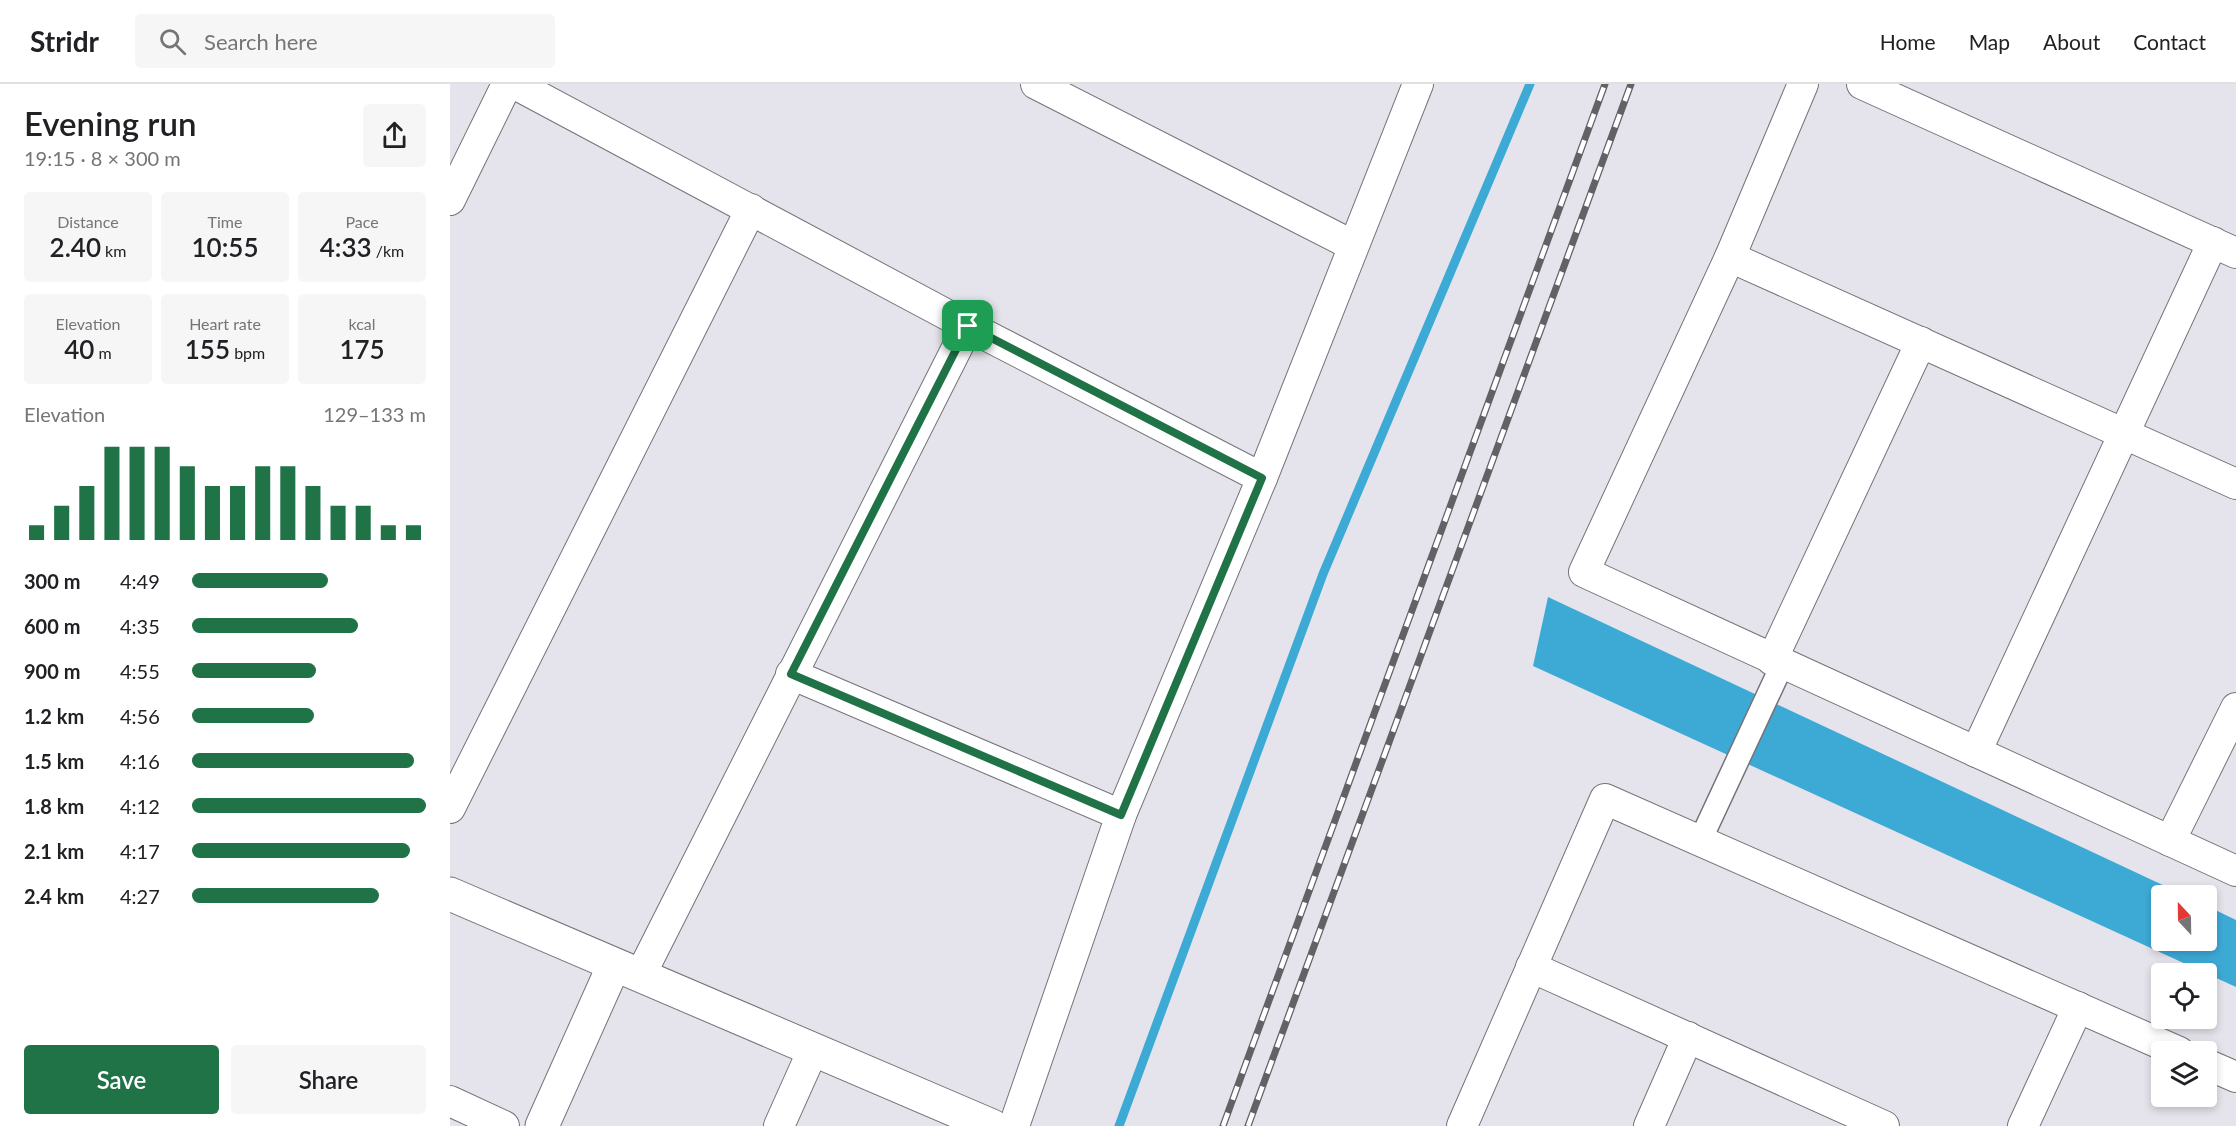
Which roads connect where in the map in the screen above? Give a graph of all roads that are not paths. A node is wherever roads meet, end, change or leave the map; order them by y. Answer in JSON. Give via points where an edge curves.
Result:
{"nodes":[{"id":1,"x":507,"y":84,"type":"edge"},
{"id":2,"x":515,"y":84,"type":"edge"},
{"id":3,"x":1036,"y":84,"type":"edge"},
{"id":4,"x":1418,"y":84,"type":"edge"},
{"id":5,"x":1803,"y":84,"type":"edge"},
{"id":6,"x":1862,"y":84,"type":"edge"},
{"id":7,"x":450,"y":200,"type":"edge"},
{"id":8,"x":751,"y":209,"type":"junction"},
{"id":9,"x":1352,"y":245,"type":"junction"},
{"id":10,"x":2225,"y":248,"type":"edge"},
{"id":11,"x":1730,"y":257,"type":"junction"},
{"id":12,"x":968,"y":326,"type":"junction"},
{"id":13,"x":1921,"y":342,"type":"junction"},
{"id":14,"x":2124,"y":434,"type":"junction"},
{"id":15,"x":1262,"y":478,"type":"junction"},
{"id":16,"x":2236,"y":484,"type":"edge"},
{"id":17,"x":1777,"y":662,"type":"junction"},
{"id":18,"x":791,"y":674,"type":"junction"},
{"id":19,"x":2236,"y":708,"type":"edge"},
{"id":20,"x":1976,"y":752,"type":"junction"},
{"id":21,"x":450,"y":808,"type":"edge"},
{"id":22,"x":1121,"y":815,"type":"junction"},
{"id":23,"x":1700,"y":841,"type":"junction"},
{"id":24,"x":2170,"y":841,"type":"junction"},
{"id":25,"x":2236,"y":871,"type":"edge"},
{"id":26,"x":450,"y":894,"type":"edge"},
{"id":27,"x":1531,"y":967,"type":"junction"},
{"id":28,"x":627,"y":970,"type":"junction"},
{"id":29,"x":2078,"y":1007,"type":"junction"},
{"id":30,"x":1688,"y":1038,"type":"junction"},
{"id":31,"x":2154,"y":1041,"type":"edge"},
{"id":32,"x":813,"y":1050,"type":"junction"},
{"id":33,"x":2217,"y":1069,"type":"edge"},
{"id":34,"x":2236,"y":1077,"type":"edge"},
{"id":35,"x":450,"y":1101,"type":"edge"},
{"id":36,"x":504,"y":1126,"type":"edge"},
{"id":37,"x":542,"y":1126,"type":"edge"},
{"id":38,"x":779,"y":1126,"type":"edge"},
{"id":39,"x":992,"y":1126,"type":"edge"},
{"id":40,"x":1014,"y":1126,"type":"edge"},
{"id":41,"x":1462,"y":1126,"type":"edge"},
{"id":42,"x":1649,"y":1126,"type":"edge"},
{"id":43,"x":1884,"y":1126,"type":"edge"},
{"id":44,"x":2023,"y":1126,"type":"edge"}],
"edges":[{"from":1,"to":7,"type":"street"},
{"from":2,"to":8,"type":"street"},
{"from":3,"to":9,"type":"street"},
{"from":4,"to":9,"type":"street"},
{"from":5,"to":11,"type":"street"},
{"from":6,"to":10,"type":"street"},
{"from":8,"to":12,"type":"street"},
{"from":8,"to":21,"type":"street"},
{"from":9,"to":15,"type":"street"},
{"from":10,"to":14,"type":"street"},
{"from":11,"to":13,"type":"street"},
{"from":11,"to":17,"type":"street","via":[[1584,572]]},
{"from":12,"to":15,"type":"street"},
{"from":12,"to":18,"type":"street"},
{"from":13,"to":14,"type":"street"},
{"from":13,"to":17,"type":"street"},
{"from":14,"to":16,"type":"street"},
{"from":14,"to":20,"type":"street"},
{"from":15,"to":22,"type":"street"},
{"from":17,"to":20,"type":"street"},
{"from":17,"to":23,"type":"street"},
{"from":18,"to":22,"type":"street"},
{"from":18,"to":28,"type":"street"},
{"from":19,"to":24,"type":"street"},
{"from":20,"to":24,"type":"street"},
{"from":22,"to":40,"type":"street"},
{"from":23,"to":27,"type":"street","via":[[1605,799]]},
{"from":23,"to":29,"type":"street"},
{"from":24,"to":25,"type":"street"},
{"from":26,"to":28,"type":"street"},
{"from":27,"to":30,"type":"street"},
{"from":27,"to":41,"type":"street"},
{"from":28,"to":32,"type":"street"},
{"from":28,"to":37,"type":"street"},
{"from":29,"to":31,"type":"street"},
{"from":29,"to":44,"type":"street"},
{"from":30,"to":42,"type":"street"},
{"from":30,"to":43,"type":"street"},
{"from":32,"to":38,"type":"street"},
{"from":32,"to":39,"type":"street"},
{"from":33,"to":34,"type":"street"},
{"from":35,"to":36,"type":"street"}]}
